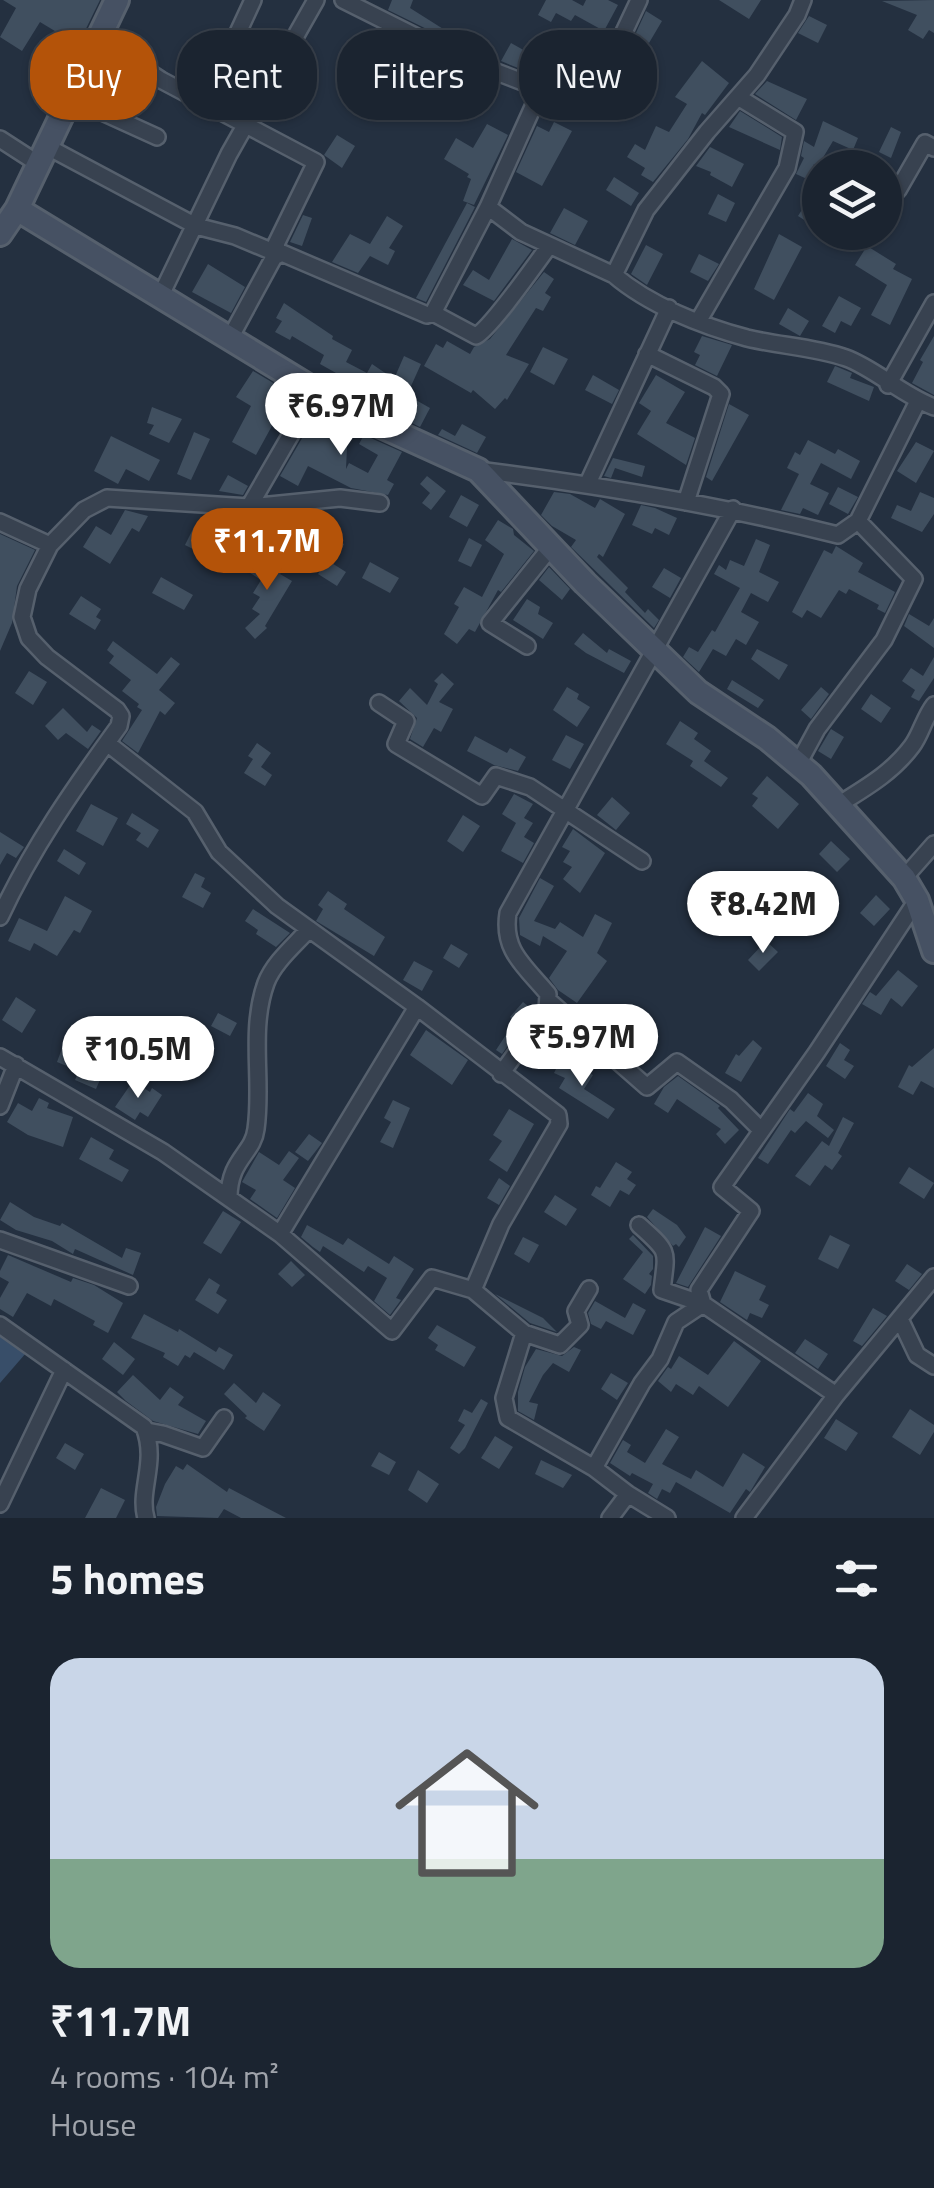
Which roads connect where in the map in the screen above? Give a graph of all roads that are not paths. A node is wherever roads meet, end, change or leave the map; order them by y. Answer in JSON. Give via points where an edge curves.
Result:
{"nodes":[{"id":1,"x":117,"y":0,"type":"edge"},
{"id":2,"x":253,"y":0,"type":"edge"},
{"id":3,"x":316,"y":0,"type":"edge"},
{"id":4,"x":343,"y":0,"type":"edge"},
{"id":5,"x":639,"y":0,"type":"edge"},
{"id":6,"x":802,"y":0,"type":"edge"},
{"id":7,"x":371,"y":7,"type":"edge"},
{"id":8,"x":102,"y":30,"type":"edge"},
{"id":9,"x":239,"y":30,"type":"edge"},
{"id":10,"x":625,"y":30,"type":"edge"},
{"id":11,"x":738,"y":97,"type":"junction"},
{"id":12,"x":59,"y":120,"type":"edge"},
{"id":13,"x":118,"y":120,"type":"edge"},
{"id":14,"x":236,"y":120,"type":"edge"},
{"id":15,"x":246,"y":125,"type":"junction"},
{"id":16,"x":157,"y":138,"type":"dead end"},
{"id":17,"x":0,"y":139,"type":"edge"},
{"id":18,"x":934,"y":148,"type":"edge"},
{"id":19,"x":42,"y":155,"type":"junction"},
{"id":20,"x":902,"y":183,"type":"edge"},
{"id":21,"x":488,"y":207,"type":"junction"},
{"id":22,"x":17,"y":208,"type":"junction"},
{"id":23,"x":196,"y":226,"type":"junction"},
{"id":24,"x":0,"y":234,"type":"edge"},
{"id":25,"x":549,"y":246,"type":"junction"},
{"id":26,"x":278,"y":254,"type":"junction"},
{"id":27,"x":614,"y":275,"type":"junction"},
{"id":28,"x":160,"y":297,"type":"junction"},
{"id":29,"x":934,"y":302,"type":"edge"},
{"id":30,"x":669,"y":308,"type":"junction"},
{"id":31,"x":433,"y":313,"type":"junction"},
{"id":32,"x":698,"y":320,"type":"junction"},
{"id":33,"x":229,"y":340,"type":"junction"},
{"id":34,"x":647,"y":354,"type":"junction"},
{"id":35,"x":888,"y":385,"type":"junction"},
{"id":36,"x":316,"y":391,"type":"junction"},
{"id":37,"x":926,"y":404,"type":"edge"},
{"id":38,"x":478,"y":470,"type":"junction"},
{"id":39,"x":588,"y":484,"type":"junction"},
{"id":40,"x":686,"y":502,"type":"junction"},
{"id":41,"x":380,"y":504,"type":"dead end"},
{"id":42,"x":249,"y":507,"type":"junction"},
{"id":43,"x":733,"y":509,"type":"junction"},
{"id":44,"x":858,"y":521,"type":"junction"},
{"id":45,"x":0,"y":522,"type":"edge"},
{"id":46,"x":50,"y":545,"type":"junction"},
{"id":47,"x":551,"y":547,"type":"junction"},
{"id":48,"x":527,"y":646,"type":"dead end"},
{"id":49,"x":654,"y":650,"type":"junction"},
{"id":50,"x":379,"y":703,"type":"dead end"},
{"id":51,"x":934,"y":705,"type":"edge"},
{"id":52,"x":107,"y":743,"type":"junction"},
{"id":53,"x":798,"y":764,"type":"junction"},
{"id":54,"x":838,"y":805,"type":"junction"},
{"id":55,"x":566,"y":809,"type":"junction"},
{"id":56,"x":934,"y":844,"type":"edge"},
{"id":57,"x":642,"y":861,"type":"dead end"},
{"id":58,"x":904,"y":878,"type":"junction"},
{"id":59,"x":917,"y":900,"type":"junction"},
{"id":60,"x":0,"y":918,"type":"edge"},
{"id":61,"x":309,"y":930,"type":"junction"},
{"id":62,"x":933,"y":944,"type":"edge"},
{"id":63,"x":549,"y":1001,"type":"junction"},
{"id":64,"x":417,"y":1007,"type":"junction"},
{"id":65,"x":0,"y":1056,"type":"edge"},
{"id":66,"x":16,"y":1064,"type":"junction"},
{"id":67,"x":501,"y":1074,"type":"junction"},
{"id":68,"x":0,"y":1106,"type":"edge"},
{"id":69,"x":761,"y":1130,"type":"junction"},
{"id":70,"x":229,"y":1198,"type":"junction"},
{"id":71,"x":639,"y":1225,"type":"dead end"},
{"id":72,"x":280,"y":1234,"type":"junction"},
{"id":73,"x":0,"y":1240,"type":"edge"},
{"id":74,"x":934,"y":1277,"type":"edge"},
{"id":75,"x":129,"y":1286,"type":"dead end"},
{"id":76,"x":589,"y":1289,"type":"dead end"},
{"id":77,"x":473,"y":1290,"type":"junction"},
{"id":78,"x":703,"y":1304,"type":"junction"},
{"id":79,"x":900,"y":1319,"type":"junction"},
{"id":80,"x":0,"y":1325,"type":"edge"},
{"id":81,"x":524,"y":1333,"type":"junction"},
{"id":82,"x":934,"y":1366,"type":"edge"},
{"id":83,"x":64,"y":1370,"type":"junction"},
{"id":84,"x":836,"y":1395,"type":"junction"},
{"id":85,"x":224,"y":1418,"type":"dead end"},
{"id":86,"x":146,"y":1432,"type":"junction"},
{"id":87,"x":594,"y":1468,"type":"junction"},
{"id":88,"x":628,"y":1494,"type":"junction"},
{"id":89,"x":0,"y":1504,"type":"edge"},
{"id":90,"x":146,"y":1518,"type":"edge"},
{"id":91,"x":610,"y":1518,"type":"edge"},
{"id":92,"x":667,"y":1518,"type":"edge"},
{"id":93,"x":744,"y":1518,"type":"edge"}],
"edges":[{"from":1,"to":8,"type":"main road"},
{"from":2,"to":9,"type":"street"},
{"from":3,"to":15,"type":"street"},
{"from":4,"to":7,"type":"street"},
{"from":5,"to":10,"type":"street"},
{"from":6,"to":11,"type":"street"},
{"from":7,"to":21,"type":"street","via":[[455,56],[537,91]]},
{"from":11,"to":27,"type":"street","via":[[646,210]]},
{"from":11,"to":32,"type":"street","via":[[795,132],[788,168]]},
{"from":12,"to":19,"type":"main road"},
{"from":13,"to":16,"type":"street"},
{"from":14,"to":15,"type":"street"},
{"from":15,"to":23,"type":"street"},
{"from":15,"to":26,"type":"street","via":[[316,162],[276,244]]},
{"from":17,"to":19,"type":"street"},
{"from":18,"to":20,"type":"street","via":[[926,143]]},
{"from":19,"to":22,"type":"main road"},
{"from":19,"to":23,"type":"street"},
{"from":21,"to":25,"type":"street"},
{"from":21,"to":31,"type":"street"},
{"from":22,"to":24,"type":"main road"},
{"from":22,"to":28,"type":"main road"},
{"from":23,"to":26,"type":"street"},
{"from":23,"to":28,"type":"street"},
{"from":25,"to":27,"type":"street"},
{"from":25,"to":31,"type":"street","via":[[486,332],[476,336]]},
{"from":26,"to":31,"type":"street"},
{"from":26,"to":33,"type":"street"},
{"from":27,"to":30,"type":"street"},
{"from":28,"to":33,"type":"main road"},
{"from":29,"to":35,"type":"street"},
{"from":30,"to":32,"type":"street"},
{"from":30,"to":34,"type":"street"},
{"from":32,"to":35,"type":"street","via":[[746,338],[852,360]]},
{"from":33,"to":36,"type":"main road"},
{"from":34,"to":39,"type":"street"},
{"from":34,"to":40,"type":"street","via":[[721,394]]},
{"from":35,"to":37,"type":"street"},
{"from":36,"to":38,"type":"main road"},
{"from":36,"to":42,"type":"street"},
{"from":37,"to":44,"type":"street"},
{"from":38,"to":39,"type":"street"},
{"from":38,"to":47,"type":"main road"},
{"from":39,"to":40,"type":"street"},
{"from":40,"to":43,"type":"street"},
{"from":41,"to":42,"type":"street","via":[[340,498]]},
{"from":42,"to":46,"type":"street","via":[[108,498],[84,510]]},
{"from":43,"to":44,"type":"street","via":[[838,535]]},
{"from":43,"to":49,"type":"street"},
{"from":44,"to":53,"type":"street","via":[[914,579],[884,640]]},
{"from":45,"to":46,"type":"street"},
{"from":46,"to":52,"type":"street","via":[[28,590],[22,617],[28,638],[118,710],[119,726]]},
{"from":47,"to":48,"type":"street","via":[[490,623]]},
{"from":47,"to":49,"type":"main road"},
{"from":49,"to":53,"type":"main road","via":[[698,692]]},
{"from":49,"to":55,"type":"street"},
{"from":50,"to":55,"type":"street","via":[[406,721],[396,744],[482,796],[496,776]]},
{"from":51,"to":54,"type":"street","via":[[901,759]]},
{"from":52,"to":60,"type":"street","via":[[62,804]]},
{"from":52,"to":61,"type":"street","via":[[196,812],[226,860]]},
{"from":53,"to":54,"type":"main road"},
{"from":54,"to":58,"type":"main road"},
{"from":55,"to":57,"type":"street"},
{"from":55,"to":63,"type":"street","via":[[508,913],[505,931]]},
{"from":56,"to":58,"type":"street"},
{"from":58,"to":59,"type":"main road"},
{"from":59,"to":62,"type":"main road"},
{"from":59,"to":69,"type":"street"},
{"from":61,"to":64,"type":"street"},
{"from":61,"to":70,"type":"street","via":[[266,982],[256,1133],[229,1178]]},
{"from":63,"to":67,"type":"street"},
{"from":63,"to":69,"type":"street","via":[[647,1087],[678,1062]]},
{"from":64,"to":67,"type":"street"},
{"from":64,"to":72,"type":"street"},
{"from":65,"to":66,"type":"street"},
{"from":66,"to":68,"type":"street"},
{"from":66,"to":70,"type":"street"},
{"from":67,"to":77,"type":"street","via":[[558,1115],[559,1124],[500,1224]]},
{"from":69,"to":78,"type":"street","via":[[722,1187],[751,1210],[698,1290]]},
{"from":70,"to":72,"type":"street"},
{"from":71,"to":78,"type":"street","via":[[664,1248],[662,1290]]},
{"from":72,"to":77,"type":"street","via":[[392,1331],[432,1278]]},
{"from":73,"to":75,"type":"street"},
{"from":74,"to":79,"type":"street"},
{"from":76,"to":81,"type":"street","via":[[576,1311],[580,1325],[560,1345]]},
{"from":77,"to":81,"type":"street"},
{"from":78,"to":84,"type":"street"},
{"from":78,"to":87,"type":"street","via":[[676,1322]]},
{"from":79,"to":82,"type":"street","via":[[917,1355]]},
{"from":79,"to":84,"type":"street"},
{"from":80,"to":83,"type":"street"},
{"from":81,"to":87,"type":"street","via":[[504,1398],[508,1418]]},
{"from":83,"to":86,"type":"street"},
{"from":83,"to":89,"type":"street"},
{"from":84,"to":93,"type":"street"},
{"from":85,"to":86,"type":"street","via":[[203,1448]]},
{"from":86,"to":90,"type":"street"},
{"from":87,"to":88,"type":"street"},
{"from":88,"to":91,"type":"street"},
{"from":88,"to":92,"type":"street"}]}
